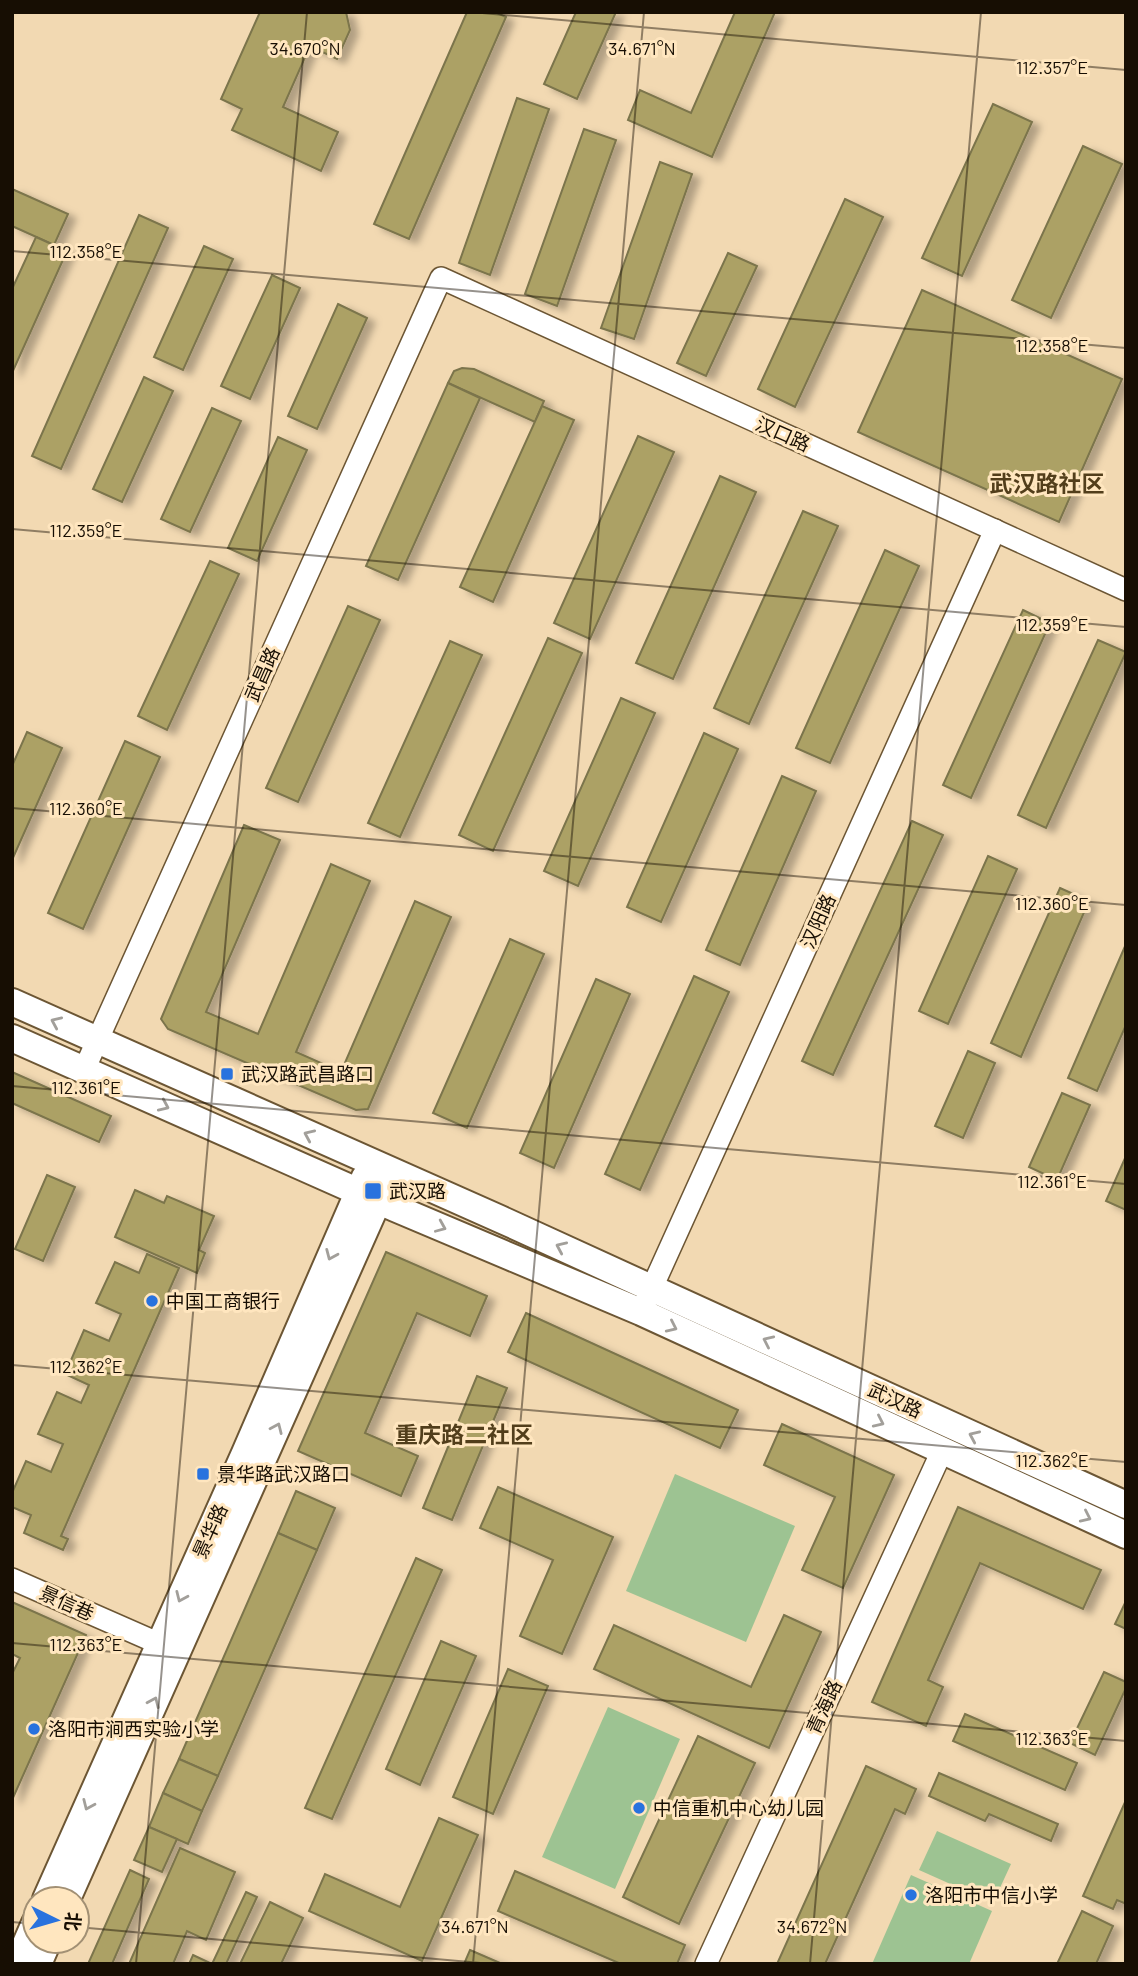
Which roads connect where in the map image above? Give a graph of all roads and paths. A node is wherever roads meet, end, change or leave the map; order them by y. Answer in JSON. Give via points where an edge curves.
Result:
{"nodes":[{"id":1,"x":441,"y":278,"type":"joint"},
{"id":2,"x":995,"y":530,"type":"junction"},
{"id":3,"x":1126,"y":590,"type":"edge"},
{"id":4,"x":12,"y":1002,"type":"edge"},
{"id":5,"x":12,"y":1038,"type":"edge"},
{"id":6,"x":97,"y":1041,"type":"junction"},
{"id":7,"x":84,"y":1070,"type":"junction"},
{"id":8,"x":381,"y":1167,"type":"junction"},
{"id":9,"x":368,"y":1196,"type":"junction"},
{"id":10,"x":652,"y":1288,"type":"junction"},
{"id":11,"x":641,"y":1312,"type":"junction"},
{"id":12,"x":942,"y":1451,"type":"junction"},
{"id":13,"x":1126,"y":1505,"type":"edge"},
{"id":14,"x":1126,"y":1535,"type":"edge"},
{"id":15,"x":12,"y":1578,"type":"edge"},
{"id":16,"x":160,"y":1644,"type":"junction"},
{"id":17,"x":52,"y":1885,"type":"edge"},
{"id":18,"x":72,"y":1885,"type":"edge"},
{"id":19,"x":706,"y":1964,"type":"edge"}],
"edges":[{"from":1,"to":2,"type":"street","name":"汉口路"},
{"from":1,"to":6,"type":"street","name":"武昌路"},
{"from":2,"to":3,"type":"street","name":"汉口路"},
{"from":2,"to":10,"type":"street","name":"汉阳路"},
{"from":6,"to":4,"type":"main road","name":"武汉路","one_way":true},
{"from":5,"to":7,"type":"main road","name":"武汉路"},
{"from":6,"to":7,"type":"street","name":"武昌路"},
{"from":8,"to":6,"type":"main road","name":"武汉路","one_way":true},
{"from":7,"to":9,"type":"main road","name":"武汉路","one_way":true},
{"from":8,"to":9,"type":"main road","name":"景华路"},
{"from":10,"to":8,"type":"main road","name":"武汉路","one_way":true},
{"from":9,"to":11,"type":"main road","name":"武汉路","one_way":true},
{"from":9,"to":16,"type":"main road","name":"景华路","one_way":true},
{"from":18,"to":9,"type":"main road","name":"景华路","one_way":true},
{"from":10,"to":11,"type":"street","name":"汉阳路"},
{"from":13,"to":10,"type":"main road","name":"武汉路","one_way":true},
{"from":11,"to":12,"type":"main road","name":"武汉路","one_way":true},
{"from":12,"to":14,"type":"main road","name":"武汉路","one_way":true},
{"from":12,"to":19,"type":"street","name":"青海路"},
{"from":15,"to":16,"type":"street","name":"景信巷"},
{"from":16,"to":17,"type":"main road","name":"景华路","one_way":true}]}
